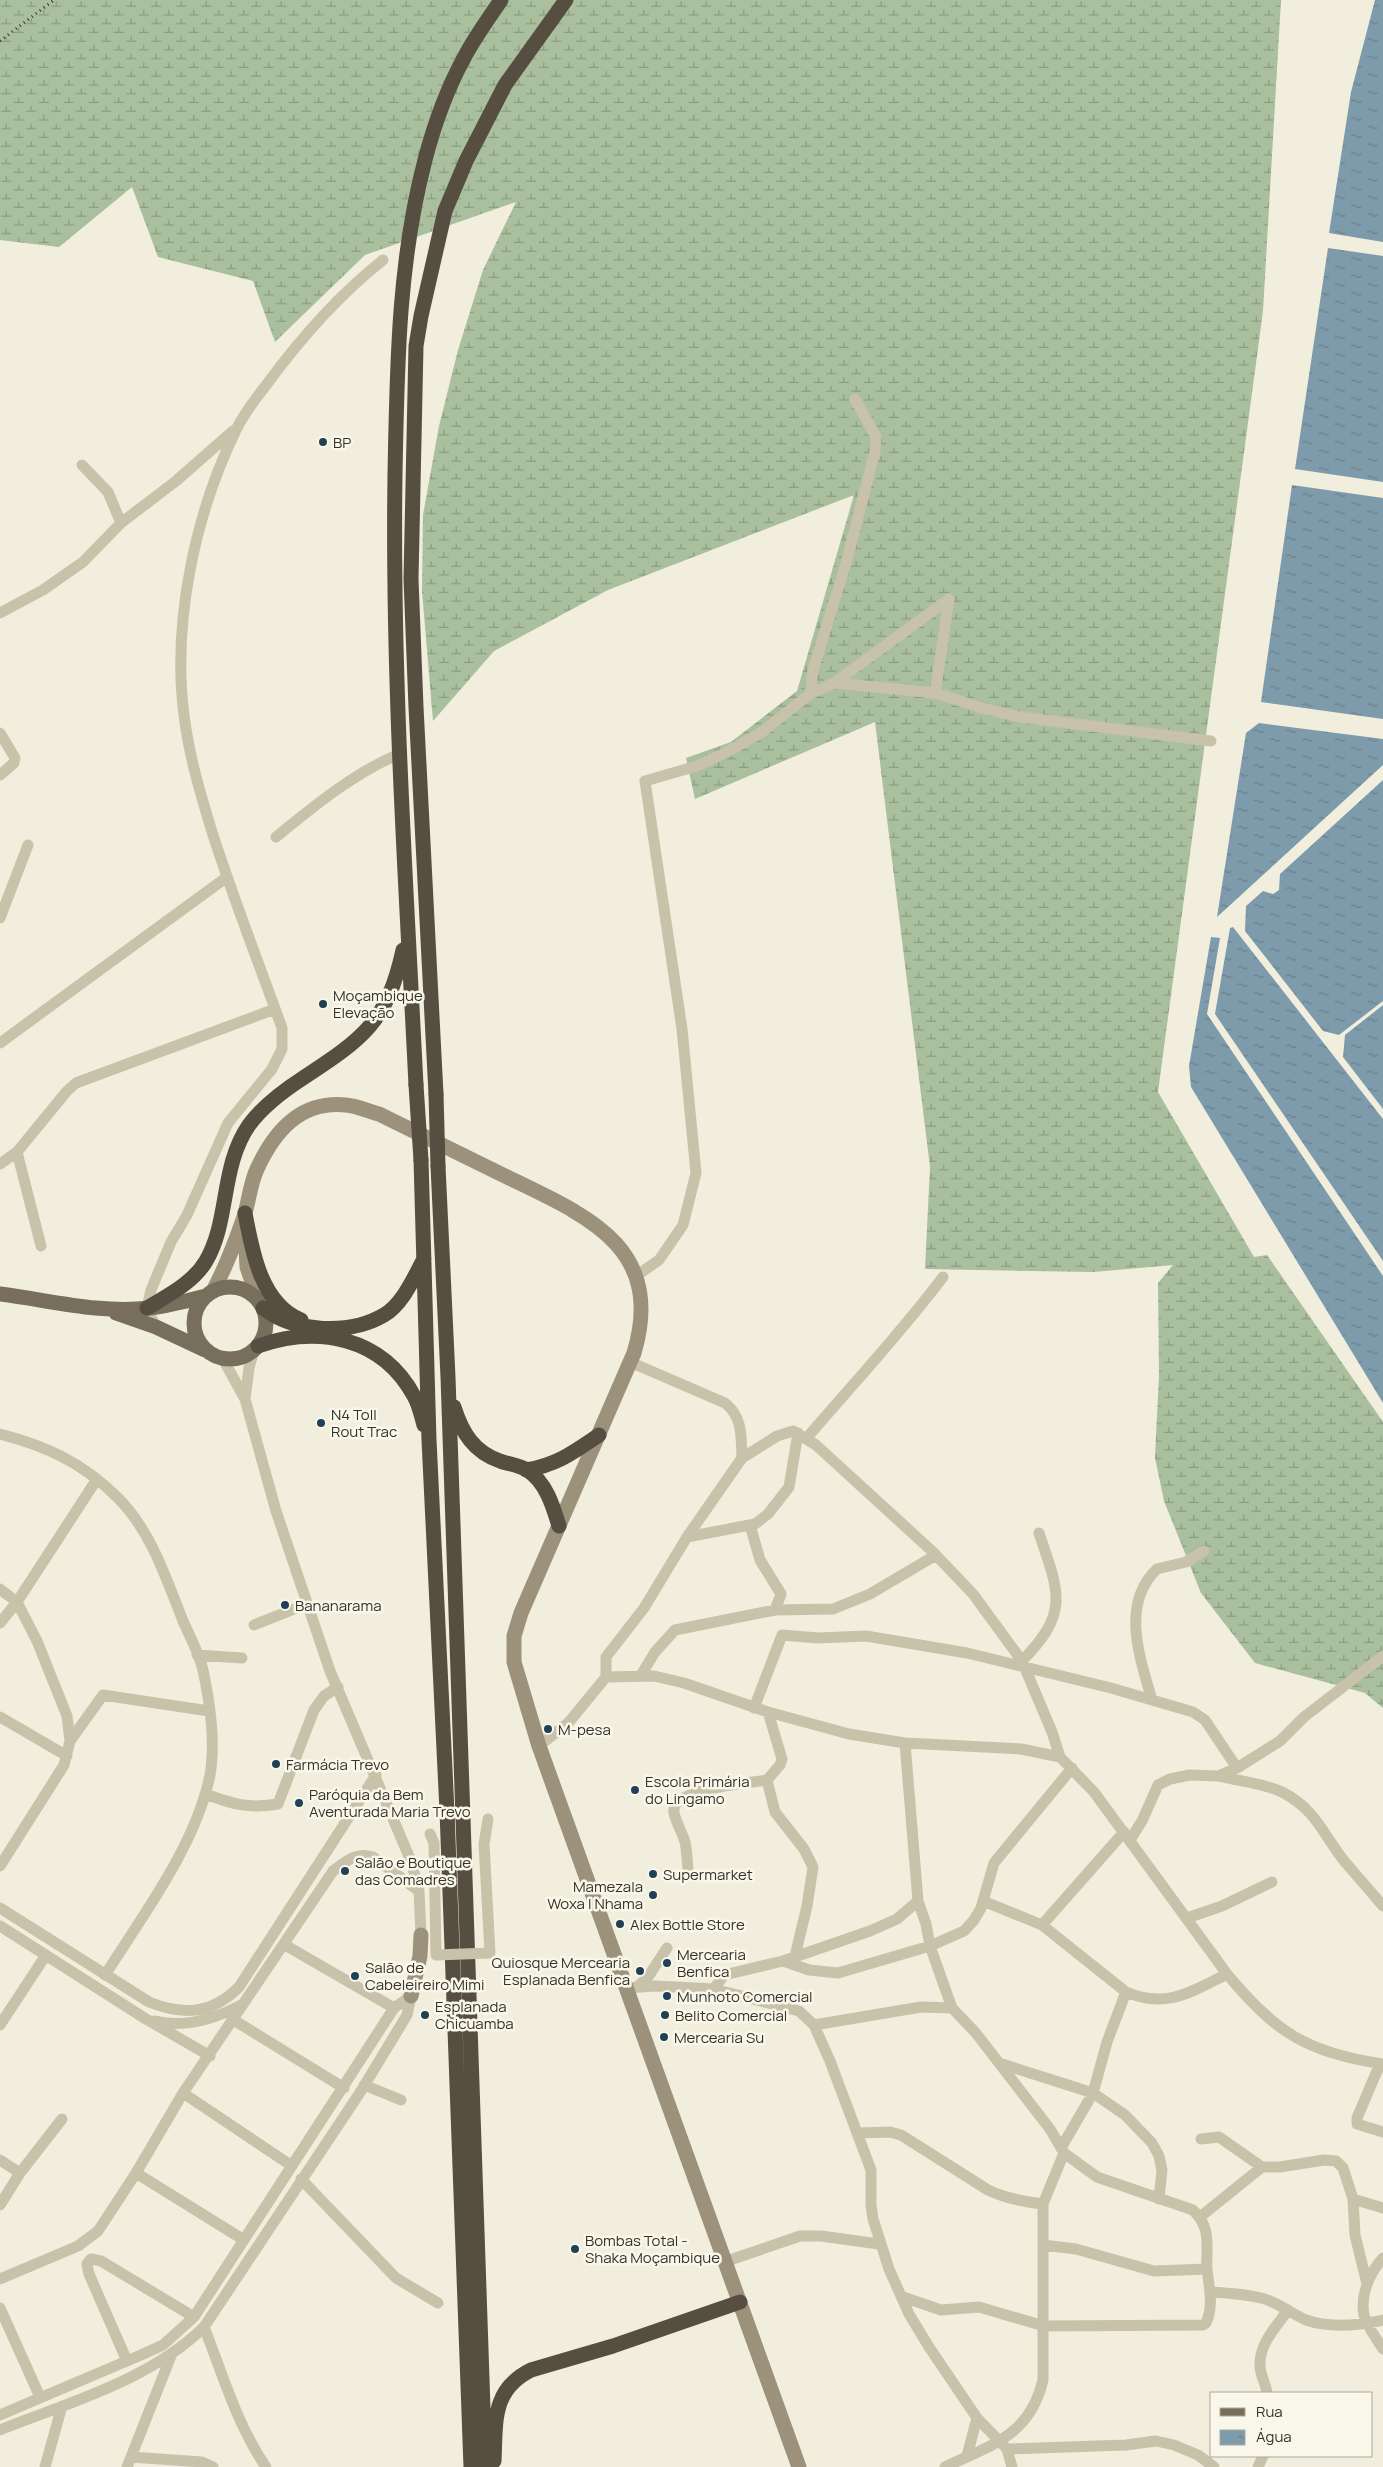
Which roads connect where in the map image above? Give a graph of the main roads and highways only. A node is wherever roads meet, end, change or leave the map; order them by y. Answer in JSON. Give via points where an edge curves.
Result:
{"nodes":[{"id":1,"x":501,"y":0,"type":"edge"},
{"id":2,"x":566,"y":0,"type":"edge"},
{"id":3,"x":408,"y":929,"type":"junction"},
{"id":4,"x":245,"y":1213,"type":"junction"},
{"id":5,"x":424,"y":1259,"type":"junction"},
{"id":6,"x":210,"y":1293,"type":"junction"},
{"id":7,"x":0,"y":1294,"type":"edge"},
{"id":8,"x":261,"y":1304,"type":"junction"},
{"id":9,"x":148,"y":1308,"type":"junction"},
{"id":10,"x":105,"y":1309,"type":"junction"},
{"id":11,"x":322,"y":1328,"type":"junction"},
{"id":12,"x":256,"y":1348,"type":"junction"},
{"id":13,"x":209,"y":1352,"type":"junction"},
{"id":14,"x":448,"y":1377,"type":"junction"},
{"id":15,"x":599,"y":1435,"type":"junction"},
{"id":16,"x":429,"y":1440,"type":"junction"},
{"id":17,"x":526,"y":1470,"type":"junction"},
{"id":18,"x":559,"y":1526,"type":"junction"},
{"id":19,"x":420,"y":1935,"type":"road end"},
{"id":20,"x":411,"y":1996,"type":"road end"},
{"id":21,"x":740,"y":2302,"type":"junction"},
{"id":22,"x":471,"y":2467,"type":"edge"},
{"id":23,"x":485,"y":2467,"type":"edge"},
{"id":24,"x":494,"y":2467,"type":"edge"},
{"id":25,"x":799,"y":2467,"type":"edge"}],
"edges":[{"from":1,"to":3,"type":"highway","via":[[465,56],[425,158],[410,233],[400,312],[394,579]]},
{"from":2,"to":14,"type":"highway","bridge":true,"via":[[505,84],[462,169],[445,211],[416,346],[412,589]]},
{"from":3,"to":5,"type":"highway","bridge":true},
{"from":3,"to":9,"type":"highway","via":[[398,975],[387,1003],[369,1030],[278,1095],[250,1124],[238,1143],[206,1262],[192,1278]]},
{"from":4,"to":6,"type":"main road","via":[[229,1259]]},
{"from":4,"to":8,"type":"main road","via":[[246,1261]]},
{"from":4,"to":11,"type":"highway","via":[[268,1294],[293,1316]]},
{"from":4,"to":15,"type":"main road","via":[[256,1170],[278,1132],[300,1113],[325,1106],[345,1105],[379,1114],[568,1207],[611,1238],[623,1252],[642,1293],[640,1332]]},
{"from":5,"to":11,"type":"highway","via":[[397,1303],[385,1314],[340,1329]]},
{"from":5,"to":16,"type":"highway"},
{"from":6,"to":8,"type":"main road","via":[[222,1287],[242,1288]]},
{"from":6,"to":9,"type":"main road"},
{"from":6,"to":13,"type":"main road","via":[[196,1311],[194,1320],[197,1338]]},
{"from":7,"to":10,"type":"main road"},
{"from":8,"to":11,"type":"highway","via":[[283,1320]]},
{"from":8,"to":12,"type":"main road","via":[[266,1327]]},
{"from":9,"to":10,"type":"main road"},
{"from":10,"to":13,"type":"main road","via":[[156,1326]]},
{"from":12,"to":13,"type":"main road","via":[[236,1359]]},
{"from":12,"to":16,"type":"highway","via":[[278,1339],[329,1337],[344,1339],[370,1350],[386,1360],[406,1383],[415,1398]]},
{"from":14,"to":17,"type":"highway","via":[[459,1424],[474,1446],[498,1461]]},
{"from":14,"to":23,"type":"highway"},
{"from":15,"to":17,"type":"highway","via":[[560,1460]]},
{"from":15,"to":18,"type":"main road"},
{"from":16,"to":22,"type":"highway","via":[[447,1811]]},
{"from":17,"to":18,"type":"highway","via":[[546,1491]]},
{"from":18,"to":21,"type":"main road","via":[[521,1613],[513,1649],[518,1681],[539,1746],[631,1988]]},
{"from":19,"to":20,"type":"main road","via":[[420,1956]]},
{"from":21,"to":24,"type":"highway","via":[[520,2376],[506,2389],[496,2415]]},
{"from":21,"to":25,"type":"main road"}]}
